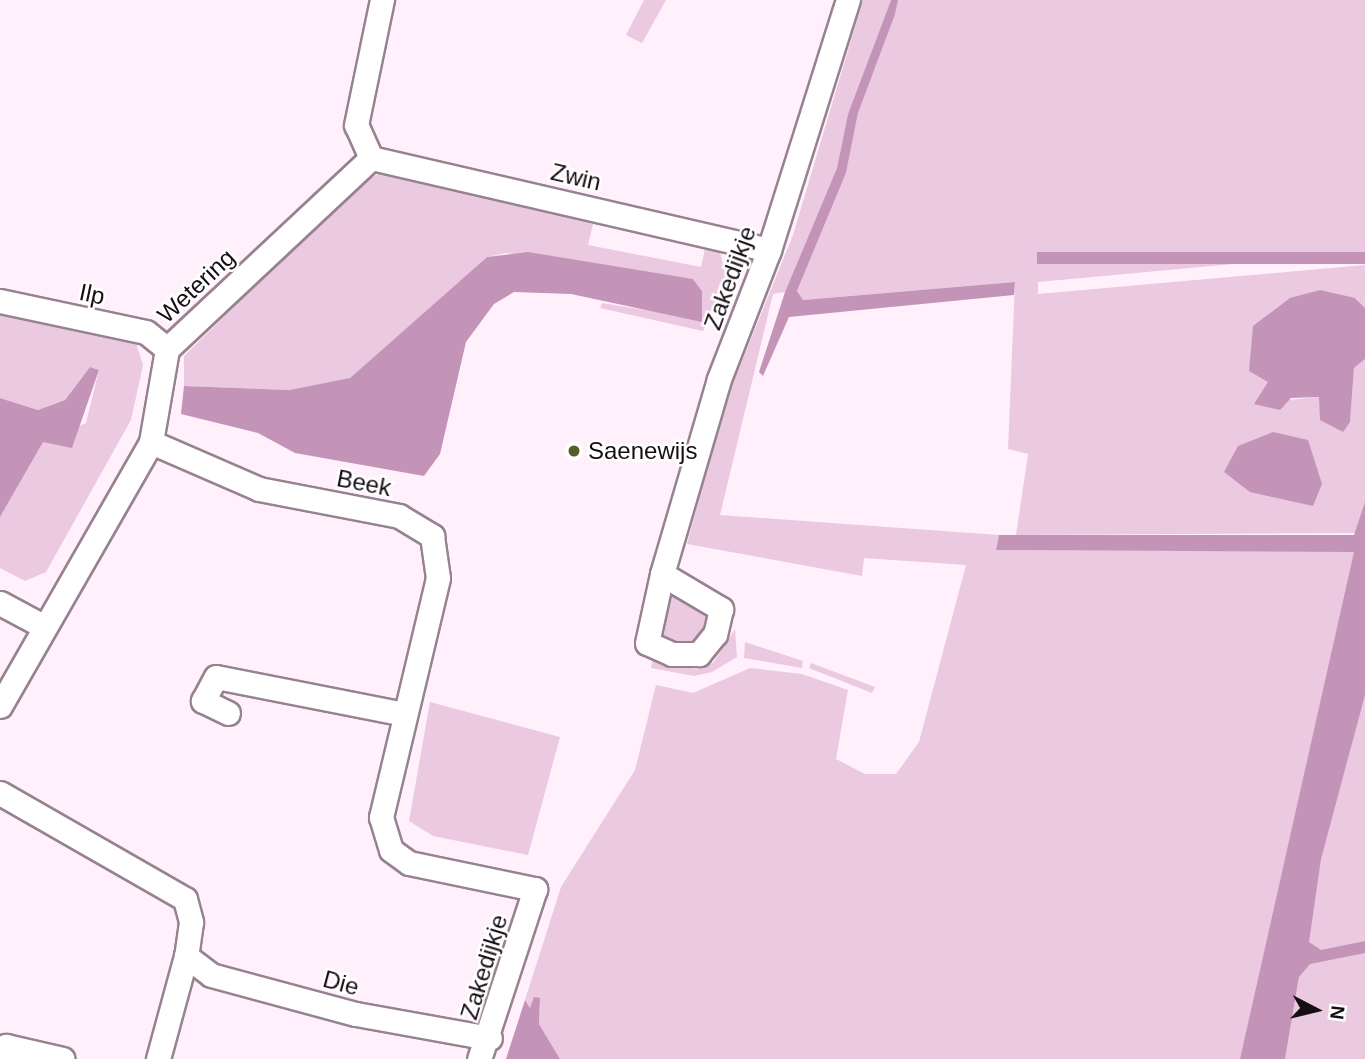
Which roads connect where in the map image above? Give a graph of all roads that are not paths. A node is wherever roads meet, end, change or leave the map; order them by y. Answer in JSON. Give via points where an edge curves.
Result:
{"nodes":[{"id":1,"x":382,"y":0,"type":"edge"},
{"id":2,"x":848,"y":0,"type":"edge"},
{"id":3,"x":371,"y":158,"type":"junction"},
{"id":4,"x":769,"y":250,"type":"junction"},
{"id":5,"x":0,"y":301,"type":"edge"},
{"id":6,"x":167,"y":349,"type":"junction"},
{"id":7,"x":151,"y":442,"type":"junction"},
{"id":8,"x":662,"y":574,"type":"dead end"},
{"id":9,"x":0,"y":603,"type":"edge"},
{"id":10,"x":43,"y":626,"type":"junction"},
{"id":11,"x":0,"y":706,"type":"edge"},
{"id":12,"x":228,"y":713,"type":"dead end"},
{"id":13,"x":404,"y":714,"type":"junction"},
{"id":14,"x":0,"y":793,"type":"edge"},
{"id":15,"x":535,"y":888,"type":"joint"},
{"id":16,"x":186,"y":956,"type":"junction"},
{"id":17,"x":490,"y":1038,"type":"junction"},
{"id":18,"x":0,"y":1056,"type":"edge"},
{"id":19,"x":52,"y":1058,"type":"edge"},
{"id":20,"x":158,"y":1059,"type":"edge"},
{"id":21,"x":479,"y":1059,"type":"edge"}],
"edges":[{"from":1,"to":3,"type":"street","via":[[356,125]]},
{"from":2,"to":4,"type":"street","name":"Zakedijkje"},
{"from":3,"to":4,"type":"street","name":"Zwin"},
{"from":3,"to":6,"type":"street","name":"Wetering"},
{"from":4,"to":8,"type":"street","name":"Zakedijkje","via":[[719,379]]},
{"from":5,"to":6,"type":"street","name":"Ilp","via":[[146,332]]},
{"from":6,"to":7,"type":"street","name":"Wetering"},
{"from":7,"to":10,"type":"street","name":"Wetering"},
{"from":7,"to":13,"type":"street","name":"Beek","via":[[259,489],[399,516],[432,536],[438,579]]},
{"from":9,"to":10,"type":"street"},
{"from":10,"to":11,"type":"street","name":"Wetering"},
{"from":12,"to":13,"type":"street","via":[[203,701],[216,677]]},
{"from":13,"to":15,"type":"street","name":"Beek","via":[[381,817],[391,850],[409,863]]},
{"from":14,"to":16,"type":"street","via":[[185,899],[191,922]]},
{"from":15,"to":17,"type":"street","name":"Zakedijkje"},
{"from":16,"to":17,"type":"street","name":"Die","via":[[211,975],[356,1014]]},
{"from":16,"to":20,"type":"street"},
{"from":17,"to":21,"type":"street","name":"Zakedijkje"},
{"from":18,"to":19,"type":"street","via":[[6,1046]]}]}
